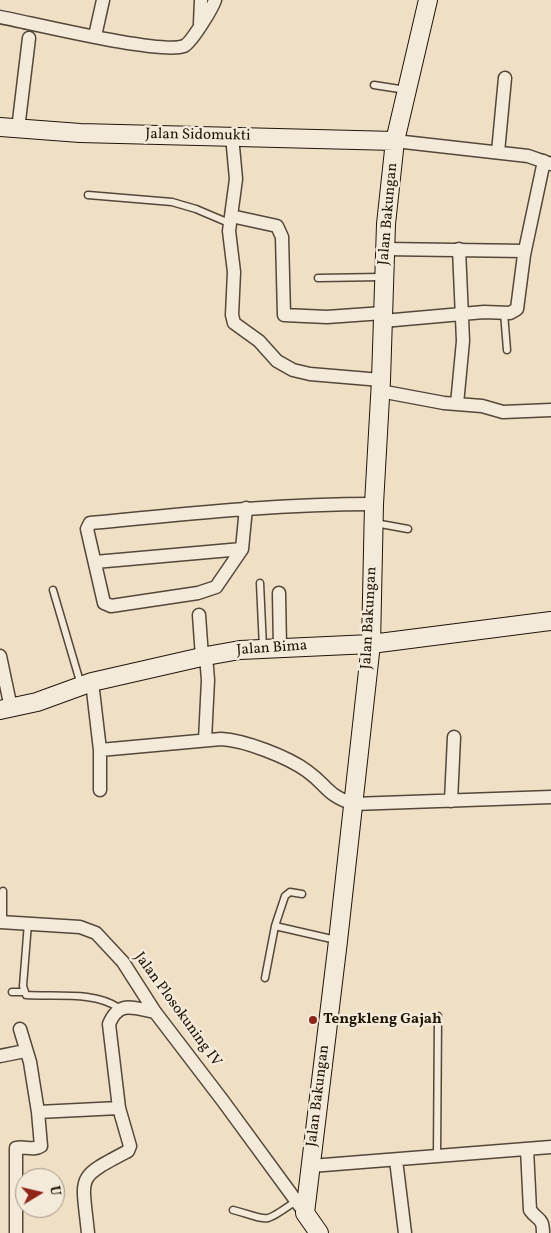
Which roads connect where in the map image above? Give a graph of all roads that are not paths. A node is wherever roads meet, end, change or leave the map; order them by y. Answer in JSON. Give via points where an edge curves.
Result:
{"nodes":[{"id":1,"x":103,"y":0,"type":"edge"},
{"id":2,"x":201,"y":0,"type":"edge"},
{"id":3,"x":215,"y":0,"type":"edge"},
{"id":4,"x":428,"y":0,"type":"edge"},
{"id":5,"x":0,"y":17,"type":"edge"},
{"id":6,"x":200,"y":24,"type":"junction"},
{"id":7,"x":95,"y":36,"type":"junction"},
{"id":8,"x":29,"y":38,"type":"dead end"},
{"id":9,"x":505,"y":78,"type":"dead end"},
{"id":10,"x":374,"y":85,"type":"dead end"},
{"id":11,"x":407,"y":90,"type":"junction"},
{"id":12,"x":0,"y":127,"type":"edge"},
{"id":13,"x":18,"y":129,"type":"junction"},
{"id":14,"x":232,"y":136,"type":"junction"},
{"id":15,"x":396,"y":141,"type":"junction"},
{"id":16,"x":498,"y":152,"type":"junction"},
{"id":17,"x":548,"y":163,"type":"edge"},
{"id":18,"x":88,"y":196,"type":"dead end"},
{"id":19,"x":230,"y":219,"type":"junction"},
{"id":20,"x":384,"y":249,"type":"junction"},
{"id":21,"x":459,"y":249,"type":"junction"},
{"id":22,"x":525,"y":251,"type":"junction"},
{"id":23,"x":383,"y":277,"type":"junction"},
{"id":24,"x":318,"y":278,"type":"dead end"},
{"id":25,"x":504,"y":312,"type":"junction"},
{"id":26,"x":462,"y":314,"type":"junction"},
{"id":27,"x":383,"y":317,"type":"junction"},
{"id":28,"x":507,"y":350,"type":"dead end"},
{"id":29,"x":381,"y":385,"type":"junction"},
{"id":30,"x":457,"y":404,"type":"junction"},
{"id":31,"x":551,"y":410,"type":"edge"},
{"id":32,"x":374,"y":504,"type":"junction"},
{"id":33,"x":246,"y":508,"type":"junction"},
{"id":34,"x":374,"y":522,"type":"junction"},
{"id":35,"x":408,"y":529,"type":"dead end"},
{"id":36,"x":242,"y":549,"type":"junction"},
{"id":37,"x":95,"y":562,"type":"junction"},
{"id":38,"x":260,"y":583,"type":"dead end"},
{"id":39,"x":53,"y":590,"type":"dead end"},
{"id":40,"x":279,"y":593,"type":"dead end"},
{"id":41,"x":199,"y":615,"type":"dead end"},
{"id":42,"x":551,"y":621,"type":"edge"},
{"id":43,"x":370,"y":644,"type":"junction"},
{"id":44,"x":271,"y":649,"type":"junction"},
{"id":45,"x":0,"y":656,"type":"edge"},
{"id":46,"x":204,"y":656,"type":"junction"},
{"id":47,"x":87,"y":684,"type":"junction"},
{"id":48,"x":6,"y":709,"type":"edge"},
{"id":49,"x":454,"y":737,"type":"dead end"},
{"id":50,"x":205,"y":740,"type":"junction"},
{"id":51,"x":100,"y":750,"type":"junction"},
{"id":52,"x":100,"y":790,"type":"dead end"},
{"id":53,"x":551,"y":797,"type":"edge"},
{"id":54,"x":450,"y":801,"type":"junction"},
{"id":55,"x":353,"y":804,"type":"junction"},
{"id":56,"x":3,"y":891,"type":"dead end"},
{"id":57,"x":302,"y":894,"type":"dead end"},
{"id":58,"x":2,"y":922,"type":"edge"},
{"id":59,"x":28,"y":923,"type":"junction"},
{"id":60,"x":275,"y":926,"type":"junction"},
{"id":61,"x":338,"y":941,"type":"junction"},
{"id":62,"x":265,"y":978,"type":"dead end"},
{"id":63,"x":12,"y":992,"type":"dead end"},
{"id":64,"x":24,"y":992,"type":"junction"},
{"id":65,"x":119,"y":1008,"type":"junction"},
{"id":66,"x":155,"y":1012,"type":"junction"},
{"id":67,"x":438,"y":1016,"type":"dead end"},
{"id":68,"x":20,"y":1028,"type":"dead end"},
{"id":69,"x":26,"y":1051,"type":"junction"},
{"id":70,"x":0,"y":1056,"type":"edge"},
{"id":71,"x":119,"y":1108,"type":"junction"},
{"id":72,"x":38,"y":1112,"type":"junction"},
{"id":73,"x":551,"y":1147,"type":"edge"},
{"id":74,"x":527,"y":1149,"type":"junction"},
{"id":75,"x":437,"y":1156,"type":"junction"},
{"id":76,"x":396,"y":1160,"type":"junction"},
{"id":77,"x":310,"y":1175,"type":"junction"},
{"id":78,"x":288,"y":1189,"type":"junction"},
{"id":79,"x":300,"y":1207,"type":"junction"},
{"id":80,"x":233,"y":1210,"type":"dead end"},
{"id":81,"x":16,"y":1233,"type":"edge"},
{"id":82,"x":88,"y":1233,"type":"edge"},
{"id":83,"x":319,"y":1233,"type":"edge"},
{"id":84,"x":405,"y":1233,"type":"edge"},
{"id":85,"x":543,"y":1233,"type":"edge"}],
"edges":[{"from":1,"to":7,"type":"street"},
{"from":2,"to":6,"type":"street"},
{"from":3,"to":6,"type":"street","via":[[212,11]]},
{"from":4,"to":11,"type":"main road","name":"Jalan Bakungan"},
{"from":5,"to":7,"type":"street"},
{"from":6,"to":7,"type":"street","via":[[192,40],[176,49]]},
{"from":8,"to":13,"type":"street"},
{"from":9,"to":16,"type":"street"},
{"from":10,"to":11,"type":"lane"},
{"from":11,"to":15,"type":"main road","name":"Jalan Bakungan"},
{"from":12,"to":13,"type":"main road","name":"Jalan Sidomukti"},
{"from":13,"to":14,"type":"main road","name":"Jalan Sidomukti"},
{"from":14,"to":15,"type":"main road","name":"Jalan Sidomukti"},
{"from":14,"to":19,"type":"street","via":[[236,179]]},
{"from":15,"to":16,"type":"street"},
{"from":15,"to":20,"type":"main road","name":"Jalan Bakungan"},
{"from":16,"to":17,"type":"street","via":[[528,156]]},
{"from":17,"to":22,"type":"street"},
{"from":18,"to":19,"type":"lane","via":[[172,202]]},
{"from":19,"to":27,"type":"street","via":[[280,228],[284,315]]},
{"from":19,"to":29,"type":"street","via":[[234,323],[293,370]]},
{"from":20,"to":21,"type":"street"},
{"from":20,"to":23,"type":"main road","name":"Jalan Bakungan"},
{"from":21,"to":22,"type":"street"},
{"from":21,"to":26,"type":"street"},
{"from":22,"to":25,"type":"street","via":[[518,307],[510,313]]},
{"from":23,"to":24,"type":"lane"},
{"from":23,"to":27,"type":"main road","name":"Jalan Bakungan"},
{"from":25,"to":26,"type":"street"},
{"from":25,"to":28,"type":"lane"},
{"from":26,"to":27,"type":"street"},
{"from":26,"to":30,"type":"street"},
{"from":27,"to":29,"type":"main road","name":"Jalan Bakungan"},
{"from":29,"to":30,"type":"street"},
{"from":29,"to":32,"type":"main road","name":"Jalan Bakungan"},
{"from":30,"to":31,"type":"street","via":[[503,412]]},
{"from":32,"to":33,"type":"street"},
{"from":32,"to":34,"type":"main road","name":"Jalan Bakungan"},
{"from":33,"to":36,"type":"street"},
{"from":33,"to":37,"type":"street","via":[[90,523],[87,529]]},
{"from":34,"to":35,"type":"lane"},
{"from":34,"to":43,"type":"main road","name":"Jalan Bakungan"},
{"from":36,"to":37,"type":"street"},
{"from":36,"to":37,"type":"street","via":[[216,587],[198,593],[111,606],[103,599]]},
{"from":38,"to":44,"type":"lane"},
{"from":39,"to":47,"type":"lane"},
{"from":40,"to":44,"type":"street"},
{"from":41,"to":46,"type":"street"},
{"from":42,"to":43,"type":"main road","name":"Jalan Bima"},
{"from":43,"to":44,"type":"main road","name":"Jalan Bima"},
{"from":43,"to":55,"type":"main road","name":"Jalan Bakungan"},
{"from":44,"to":46,"type":"main road","name":"Jalan Bima"},
{"from":45,"to":48,"type":"street"},
{"from":46,"to":47,"type":"main road","name":"Jalan Bima"},
{"from":46,"to":50,"type":"street","via":[[208,680]]},
{"from":47,"to":48,"type":"main road","name":"Jalan Bima"},
{"from":47,"to":51,"type":"street"},
{"from":49,"to":54,"type":"street"},
{"from":50,"to":51,"type":"street"},
{"from":50,"to":55,"type":"street","via":[[234,740],[297,764],[310,772],[329,793]]},
{"from":51,"to":52,"type":"street"},
{"from":53,"to":54,"type":"street"},
{"from":54,"to":55,"type":"street"},
{"from":55,"to":61,"type":"main road","name":"Jalan Bakungan"},
{"from":56,"to":58,"type":"lane"},
{"from":57,"to":60,"type":"lane","via":[[290,892],[285,896]]},
{"from":58,"to":59,"type":"street","name":"Jalan Plosokuning IV"},
{"from":59,"to":64,"type":"lane"},
{"from":59,"to":66,"type":"street","name":"Jalan Plosokuning IV","via":[[80,927],[96,933],[124,962]]},
{"from":60,"to":61,"type":"lane"},
{"from":60,"to":62,"type":"lane"},
{"from":61,"to":77,"type":"main road","name":"Jalan Bakungan"},
{"from":63,"to":64,"type":"lane"},
{"from":64,"to":65,"type":"lane","via":[[26,995],[108,1001]]},
{"from":65,"to":66,"type":"street"},
{"from":65,"to":71,"type":"street","via":[[109,1024]]},
{"from":66,"to":78,"type":"street","name":"Jalan Plosokuning IV"},
{"from":67,"to":75,"type":"lane"},
{"from":68,"to":69,"type":"street"},
{"from":69,"to":70,"type":"street"},
{"from":69,"to":72,"type":"street"},
{"from":71,"to":72,"type":"street"},
{"from":71,"to":82,"type":"street","via":[[130,1149],[86,1176],[83,1185]]},
{"from":72,"to":81,"type":"street","via":[[41,1146],[16,1148]]},
{"from":73,"to":74,"type":"street"},
{"from":74,"to":75,"type":"street"},
{"from":74,"to":85,"type":"street","via":[[530,1210],[540,1218]]},
{"from":75,"to":76,"type":"street"},
{"from":76,"to":77,"type":"street"},
{"from":76,"to":84,"type":"street"},
{"from":77,"to":78,"type":"street"},
{"from":77,"to":79,"type":"main road","name":"Jalan Bakungan"},
{"from":78,"to":79,"type":"street","name":"Jalan Plosokuning IV"},
{"from":79,"to":80,"type":"lane","via":[[264,1220]]},
{"from":79,"to":83,"type":"main road"}]}
